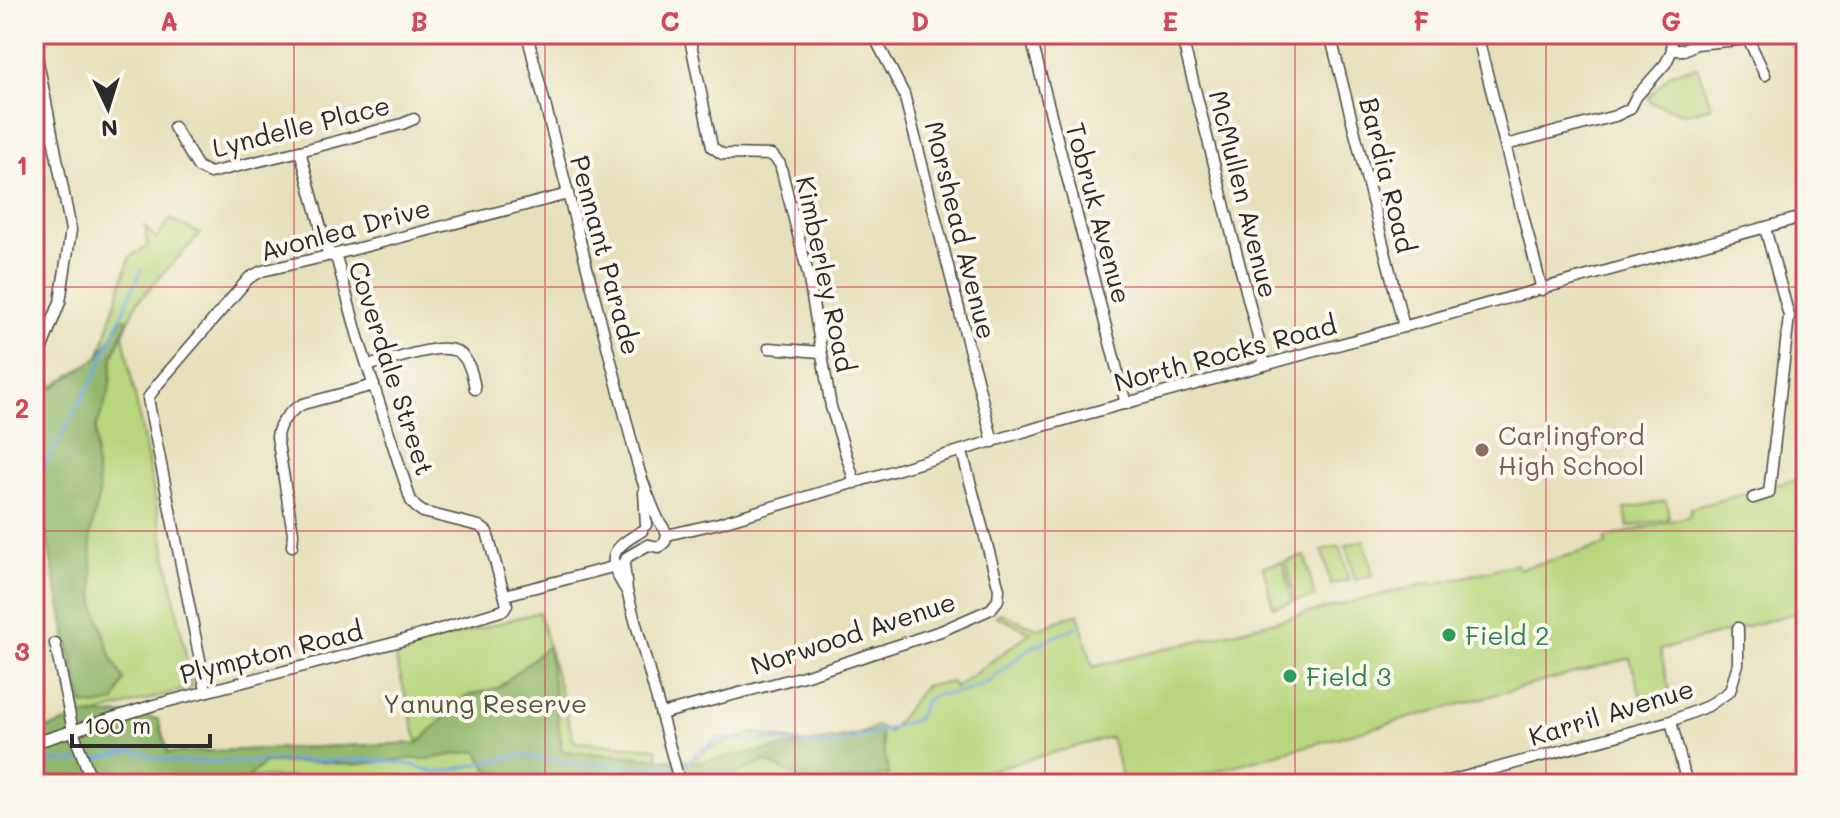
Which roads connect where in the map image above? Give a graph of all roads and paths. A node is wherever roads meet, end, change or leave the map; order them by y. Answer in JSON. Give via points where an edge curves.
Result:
{"nodes":[{"id":1,"x":527,"y":34,"type":"edge"},
{"id":2,"x":689,"y":34,"type":"edge"},
{"id":3,"x":875,"y":34,"type":"edge"},
{"id":4,"x":1030,"y":34,"type":"edge"},
{"id":5,"x":1181,"y":34,"type":"edge"},
{"id":6,"x":1330,"y":34,"type":"edge"},
{"id":7,"x":1477,"y":34,"type":"edge"},
{"id":8,"x":1671,"y":34,"type":"edge"},
{"id":9,"x":1747,"y":36,"type":"edge"},
{"id":10,"x":34,"y":41,"type":"edge"},
{"id":11,"x":1672,"y":50,"type":"junction"},
{"id":12,"x":1765,"y":75,"type":"dead end"},
{"id":13,"x":39,"y":96,"type":"edge"},
{"id":14,"x":414,"y":119,"type":"dead end"},
{"id":15,"x":174,"y":127,"type":"dead end"},
{"id":16,"x":1506,"y":145,"type":"junction"},
{"id":17,"x":300,"y":151,"type":"junction"},
{"id":18,"x":568,"y":194,"type":"junction"},
{"id":19,"x":1803,"y":218,"type":"edge"},
{"id":20,"x":1765,"y":228,"type":"junction"},
{"id":21,"x":332,"y":255,"type":"junction"},
{"id":22,"x":1542,"y":290,"type":"junction"},
{"id":23,"x":1404,"y":327,"type":"junction"},
{"id":24,"x":769,"y":348,"type":"dead end"},
{"id":25,"x":821,"y":352,"type":"junction"},
{"id":26,"x":369,"y":365,"type":"junction"},
{"id":27,"x":1265,"y":365,"type":"junction"},
{"id":28,"x":34,"y":368,"type":"edge"},
{"id":29,"x":374,"y":385,"type":"junction"},
{"id":30,"x":475,"y":389,"type":"dead end"},
{"id":31,"x":1126,"y":404,"type":"junction"},
{"id":32,"x":993,"y":442,"type":"junction"},
{"id":33,"x":962,"y":452,"type":"junction"},
{"id":34,"x":855,"y":483,"type":"junction"},
{"id":35,"x":644,"y":486,"type":"junction"},
{"id":36,"x":1753,"y":498,"type":"dead end"},
{"id":37,"x":660,"y":523,"type":"junction"},
{"id":38,"x":644,"y":528,"type":"junction"},
{"id":39,"x":667,"y":535,"type":"junction"},
{"id":40,"x":648,"y":545,"type":"junction"},
{"id":41,"x":292,"y":546,"type":"dead end"},
{"id":42,"x":619,"y":565,"type":"junction"},
{"id":43,"x":505,"y":595,"type":"junction"},
{"id":44,"x":1738,"y":628,"type":"dead end"},
{"id":45,"x":55,"y":643,"type":"dead end"},
{"id":46,"x":206,"y":690,"type":"junction"},
{"id":47,"x":661,"y":714,"type":"junction"},
{"id":48,"x":1671,"y":721,"type":"junction"},
{"id":49,"x":73,"y":731,"type":"junction"},
{"id":50,"x":34,"y":743,"type":"edge"},
{"id":51,"x":678,"y":778,"type":"edge"},
{"id":52,"x":93,"y":784,"type":"edge"},
{"id":53,"x":1438,"y":784,"type":"edge"},
{"id":54,"x":1687,"y":784,"type":"edge"}],
"edges":[{"from":1,"to":18,"type":"street","name":"Pennant Parade"},
{"from":2,"to":25,"type":"street","name":"Kimberley Road","via":[[712,147],[722,154],[768,154],[778,161],[807,269]]},
{"from":3,"to":32,"type":"street","name":"Morshead Avenue","via":[[904,94]]},
{"from":4,"to":31,"type":"street","name":"Tobruk Avenue"},
{"from":5,"to":27,"type":"street","name":"McMullen Avenue"},
{"from":6,"to":23,"type":"street","name":"Bardia Road"},
{"from":7,"to":16,"type":"street"},
{"from":8,"to":11,"type":"street"},
{"from":9,"to":11,"type":"street"},
{"from":9,"to":12,"type":"street"},
{"from":10,"to":13,"type":"street"},
{"from":11,"to":16,"type":"street","via":[[1626,112]]},
{"from":13,"to":28,"type":"street","via":[[71,230],[60,302]]},
{"from":14,"to":17,"type":"street","name":"Lyndelle Place"},
{"from":15,"to":17,"type":"street","name":"Lyndelle Place","via":[[206,173]]},
{"from":16,"to":22,"type":"street"},
{"from":17,"to":21,"type":"street","name":"Coverdale Street"},
{"from":18,"to":21,"type":"street","name":"Avonlea Drive"},
{"from":18,"to":35,"type":"street","name":"Pennant Parade"},
{"from":19,"to":20,"type":"street","name":"North Rocks Road"},
{"from":20,"to":22,"type":"street","name":"North Rocks Road"},
{"from":20,"to":36,"type":"street","via":[[1789,316],[1769,493]]},
{"from":21,"to":26,"type":"street","name":"Coverdale Street"},
{"from":21,"to":46,"type":"street","name":"Avonlea Drive","via":[[249,278],[148,398]]},
{"from":22,"to":23,"type":"street","name":"North Rocks Road"},
{"from":23,"to":27,"type":"street","name":"North Rocks Road"},
{"from":24,"to":25,"type":"street"},
{"from":25,"to":34,"type":"street","name":"Kimberley Road","via":[[831,407]]},
{"from":26,"to":29,"type":"street","name":"Coverdale Street"},
{"from":26,"to":30,"type":"street","via":[[449,348],[468,362]]},
{"from":27,"to":31,"type":"street","name":"North Rocks Road"},
{"from":29,"to":41,"type":"street","via":[[303,404],[279,426]]},
{"from":29,"to":43,"type":"street","name":"Coverdale Street","via":[[413,504],[487,532]]},
{"from":31,"to":32,"type":"street","name":"North Rocks Road"},
{"from":32,"to":33,"type":"street","name":"North Rocks Road"},
{"from":33,"to":34,"type":"street","name":"North Rocks Road"},
{"from":33,"to":47,"type":"street","name":"Norwood Avenue","via":[[999,589],[991,609],[875,653]]},
{"from":34,"to":39,"type":"street","name":"North Rocks Road"},
{"from":35,"to":37,"type":"street","name":"Pennant Parade"},
{"from":35,"to":38,"type":"street","name":"Pennant Parade"},
{"from":37,"to":38,"type":"street"},
{"from":37,"to":39,"type":"street"},
{"from":38,"to":40,"type":"street"},
{"from":38,"to":42,"type":"street","via":[[616,550]]},
{"from":39,"to":40,"type":"street","via":[[659,547]]},
{"from":40,"to":42,"type":"street"},
{"from":42,"to":43,"type":"street"},
{"from":42,"to":47,"type":"street"},
{"from":43,"to":46,"type":"street","name":"Plympton Road","via":[[504,610]]},
{"from":44,"to":48,"type":"street","name":"Karril Avenue","via":[[1738,664],[1730,691]]},
{"from":45,"to":49,"type":"street"},
{"from":46,"to":49,"type":"street","name":"Plympton Road"},
{"from":47,"to":51,"type":"street"},
{"from":48,"to":53,"type":"street","name":"Karril Avenue"},
{"from":48,"to":54,"type":"street"},
{"from":49,"to":50,"type":"street","name":"Plympton Road"},
{"from":49,"to":52,"type":"street"}]}
